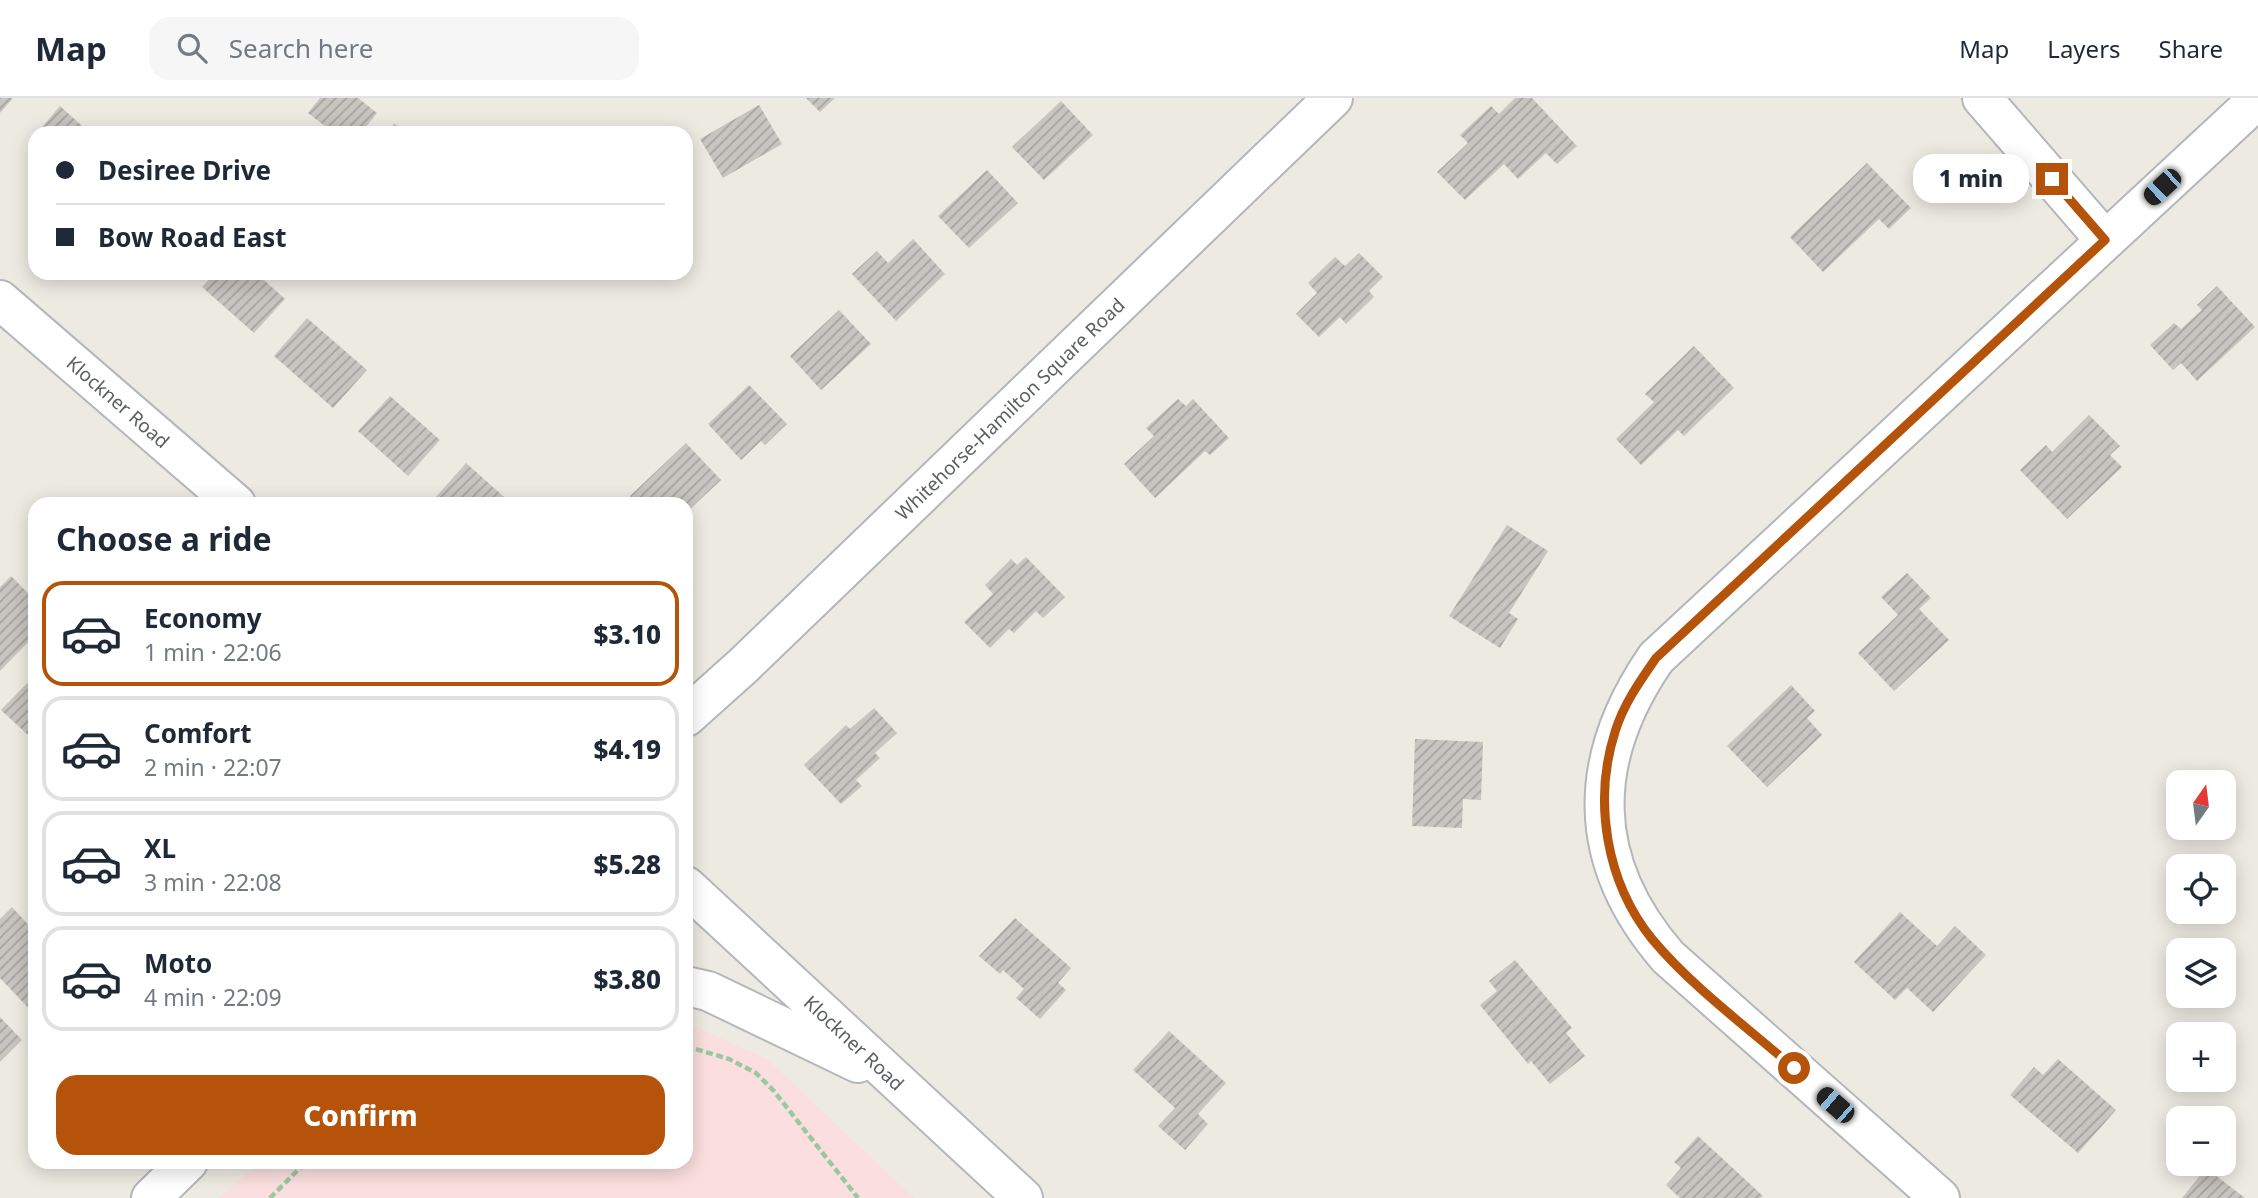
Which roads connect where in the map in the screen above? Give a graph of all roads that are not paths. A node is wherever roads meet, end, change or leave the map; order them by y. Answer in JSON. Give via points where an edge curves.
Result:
{"nodes":[{"id":1,"x":1333,"y":98,"type":"edge"},
{"id":2,"x":1982,"y":98,"type":"edge"},
{"id":3,"x":2258,"y":99,"type":"edge"},
{"id":4,"x":2105,"y":240,"type":"junction"},
{"id":5,"x":0,"y":299,"type":"edge"},
{"id":6,"x":228,"y":497,"type":"edge"},
{"id":7,"x":693,"y":711,"type":"edge"},
{"id":8,"x":693,"y":893,"type":"edge"},
{"id":9,"x":693,"y":988,"type":"edge"},
{"id":10,"x":895,"y":1081,"type":"junction"},
{"id":11,"x":181,"y":1169,"type":"edge"},
{"id":12,"x":151,"y":1198,"type":"edge"},
{"id":13,"x":1023,"y":1198,"type":"edge"},
{"id":14,"x":1940,"y":1198,"type":"edge"}],
"edges":[{"from":1,"to":7,"type":"street","name":"Whitehorse-Hamilton Square Road"},
{"from":2,"to":4,"type":"street"},
{"from":3,"to":4,"type":"street"},
{"from":4,"to":14,"type":"street","via":[[1656,658],[1632,693],[1615,731],[1605,776],[1605,822],[1614,868],[1650,936],[1668,957]]},
{"from":5,"to":6,"type":"street","name":"Klockner Road"},
{"from":8,"to":10,"type":"street","name":"Klockner Road"},
{"from":9,"to":10,"type":"street"},
{"from":10,"to":13,"type":"street","name":"Klockner Road"},
{"from":11,"to":12,"type":"street"}]}
